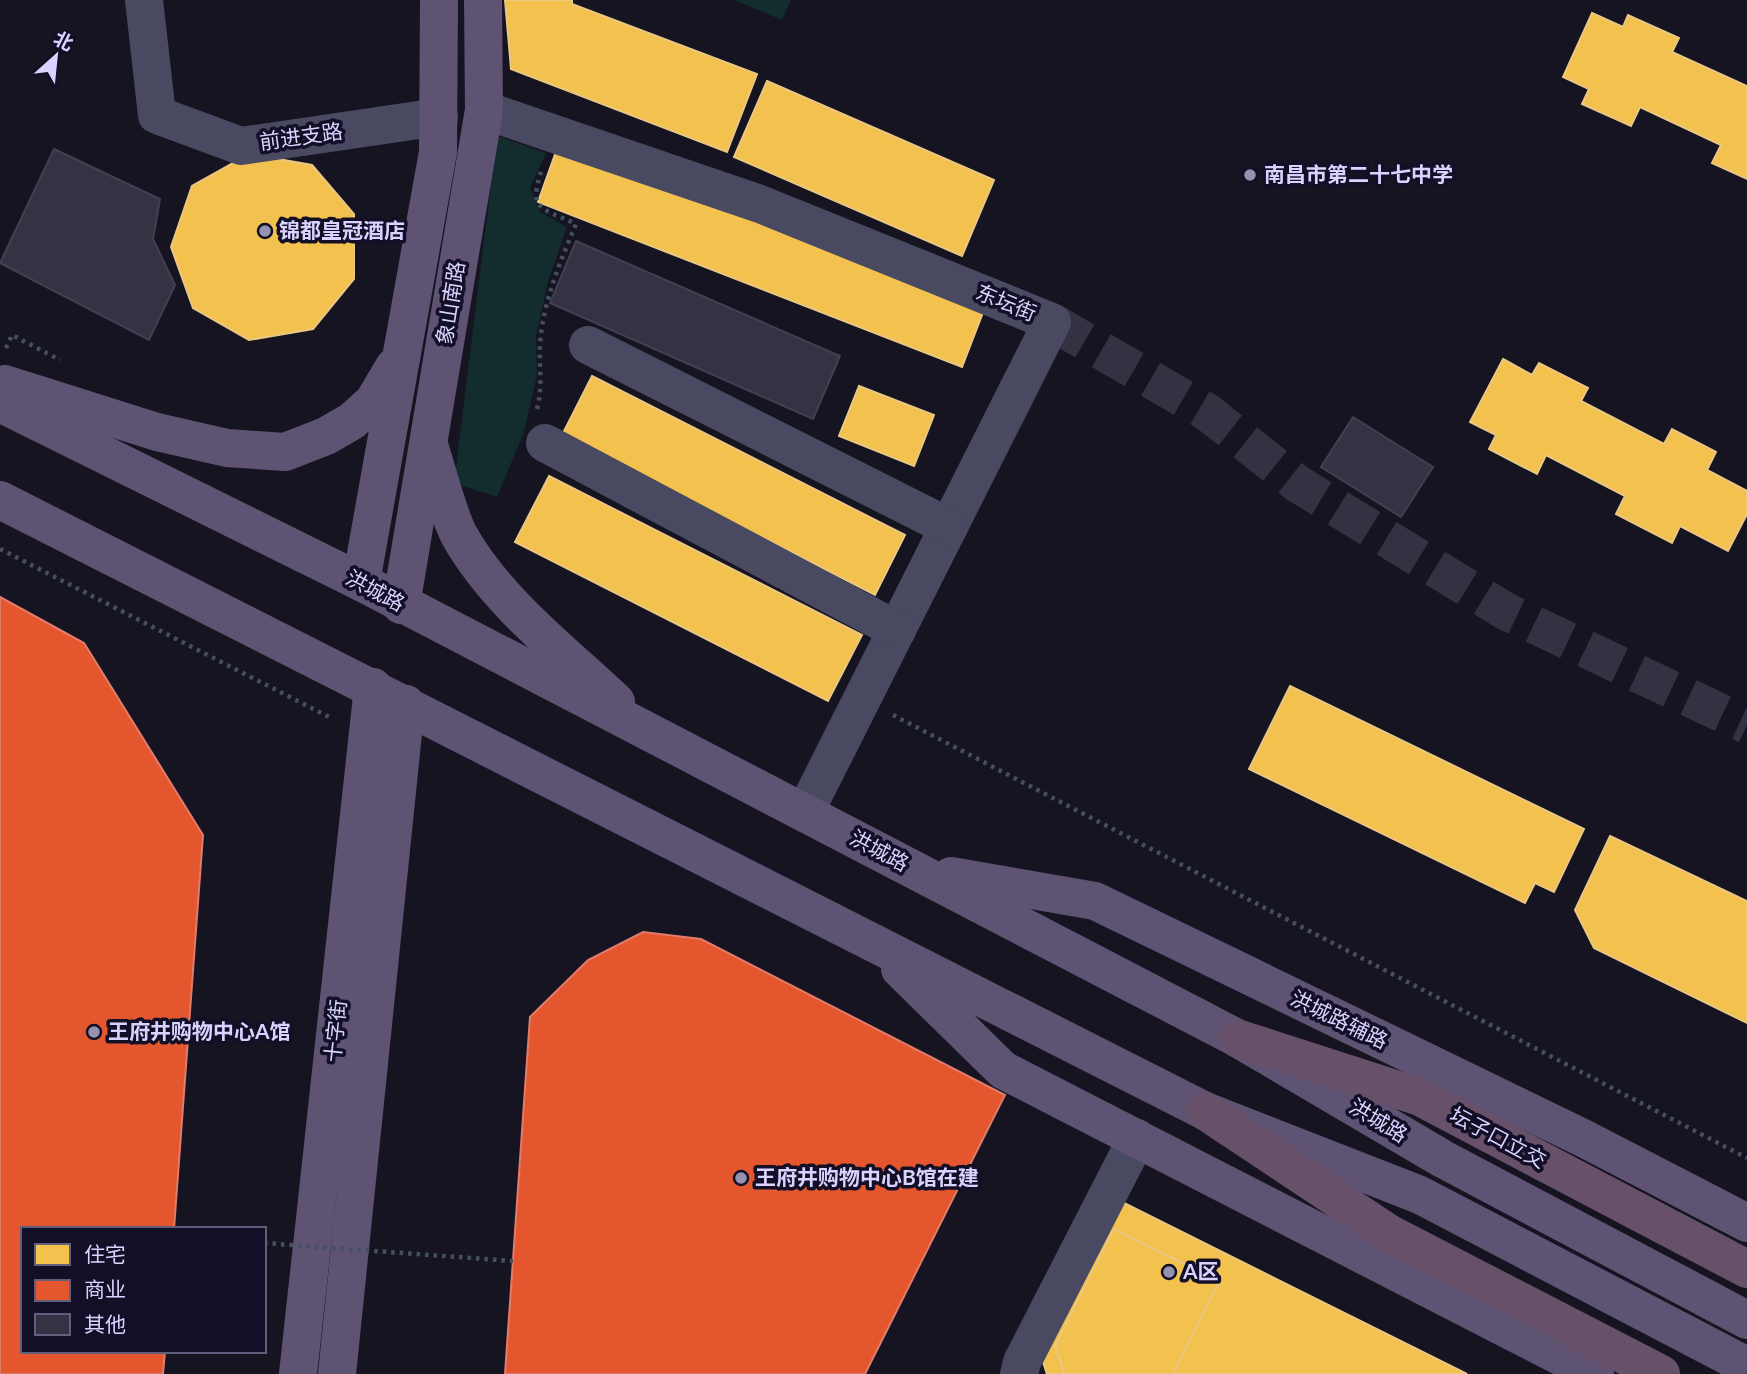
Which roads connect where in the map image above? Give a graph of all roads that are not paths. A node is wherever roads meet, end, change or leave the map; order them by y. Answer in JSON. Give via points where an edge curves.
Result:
{"nodes":[{"id":1,"x":144,"y":0,"type":"edge"},
{"id":2,"x":439,"y":0,"type":"edge"},
{"id":3,"x":483,"y":0,"type":"edge"},
{"id":4,"x":484,"y":110,"type":"junction"},
{"id":5,"x":439,"y":117,"type":"junction"},
{"id":6,"x":588,"y":345,"type":"dead end"},
{"id":7,"x":402,"y":353,"type":"junction"},
{"id":8,"x":0,"y":383,"type":"edge"},
{"id":9,"x":0,"y":403,"type":"edge"},
{"id":10,"x":428,"y":442,"type":"junction"},
{"id":11,"x":545,"y":443,"type":"road end"},
{"id":12,"x":0,"y":500,"type":"edge"},
{"id":13,"x":949,"y":527,"type":"junction"},
{"id":14,"x":361,"y":582,"type":"junction"},
{"id":15,"x":401,"y":605,"type":"junction"},
{"id":16,"x":897,"y":630,"type":"junction"},
{"id":17,"x":390,"y":695,"type":"junction"},
{"id":18,"x":648,"y":732,"type":"junction"},
{"id":19,"x":805,"y":812,"type":"junction"},
{"id":20,"x":914,"y":869,"type":"junction"},
{"id":21,"x":874,"y":942,"type":"junction"},
{"id":22,"x":1237,"y":1038,"type":"junction"},
{"id":23,"x":1205,"y":1111,"type":"junction"},
{"id":24,"x":1137,"y":1138,"type":"junction"},
{"id":25,"x":1747,"y":1223,"type":"edge"},
{"id":26,"x":1747,"y":1269,"type":"edge"},
{"id":27,"x":1747,"y":1320,"type":"edge"},
{"id":28,"x":1747,"y":1366,"type":"edge"},
{"id":29,"x":298,"y":1374,"type":"edge"},
{"id":30,"x":337,"y":1374,"type":"edge"},
{"id":31,"x":1019,"y":1374,"type":"edge"},
{"id":32,"x":1595,"y":1374,"type":"edge"},
{"id":33,"x":1661,"y":1374,"type":"edge"}],
"edges":[{"from":1,"to":5,"type":"street","name":"前进支路","via":[[157,115],[241,146]]},
{"from":2,"to":5,"type":"main road","name":"象山南路"},
{"from":3,"to":4,"type":"main road","name":"象山南路"},
{"from":4,"to":10,"type":"main road","name":"象山南路"},
{"from":4,"to":13,"type":"street","name":"东坛街","via":[[760,204],[1052,322]]},
{"from":5,"to":7,"type":"main road","name":"象山南路","via":[[438,152]]},
{"from":6,"to":13,"type":"street"},
{"from":7,"to":8,"type":"main road","via":[[374,401],[352,421],[285,452],[227,448],[157,432]]},
{"from":7,"to":14,"type":"main road","name":"象山南路"},
{"from":9,"to":14,"type":"main road","name":"洪城路"},
{"from":10,"to":15,"type":"main road","name":"象山南路"},
{"from":10,"to":18,"type":"main road","via":[[458,533],[487,575]]},
{"from":11,"to":16,"type":"street"},
{"from":12,"to":17,"type":"main road"},
{"from":13,"to":16,"type":"street","name":"东坛街"},
{"from":14,"to":15,"type":"main road","name":"洪城路"},
{"from":15,"to":18,"type":"main road","name":"洪城路"},
{"from":16,"to":19,"type":"street","name":"东坛街"},
{"from":17,"to":21,"type":"main road"},
{"from":17,"to":29,"type":"main road","name":"十字街","via":[[368,737]]},
{"from":17,"to":30,"type":"main road","name":"十字街"},
{"from":18,"to":19,"type":"main road","name":"洪城路"},
{"from":19,"to":20,"type":"main road","name":"洪城路"},
{"from":20,"to":22,"type":"main road","name":"洪城路"},
{"from":20,"to":25,"type":"main road","name":"洪城路辅路","via":[[1095,901],[1585,1139]]},
{"from":21,"to":23,"type":"main road"},
{"from":21,"to":24,"type":"main road","via":[[1003,1070]]},
{"from":22,"to":26,"type":"highway","name":"坛子口立交","via":[[1420,1097]]},
{"from":22,"to":27,"type":"main road","name":"洪城路","via":[[1443,1159]]},
{"from":23,"to":28,"type":"main road","via":[[1420,1195]]},
{"from":23,"to":33,"type":"highway","via":[[1390,1234]]},
{"from":24,"to":31,"type":"street"},
{"from":24,"to":32,"type":"main road"}]}
